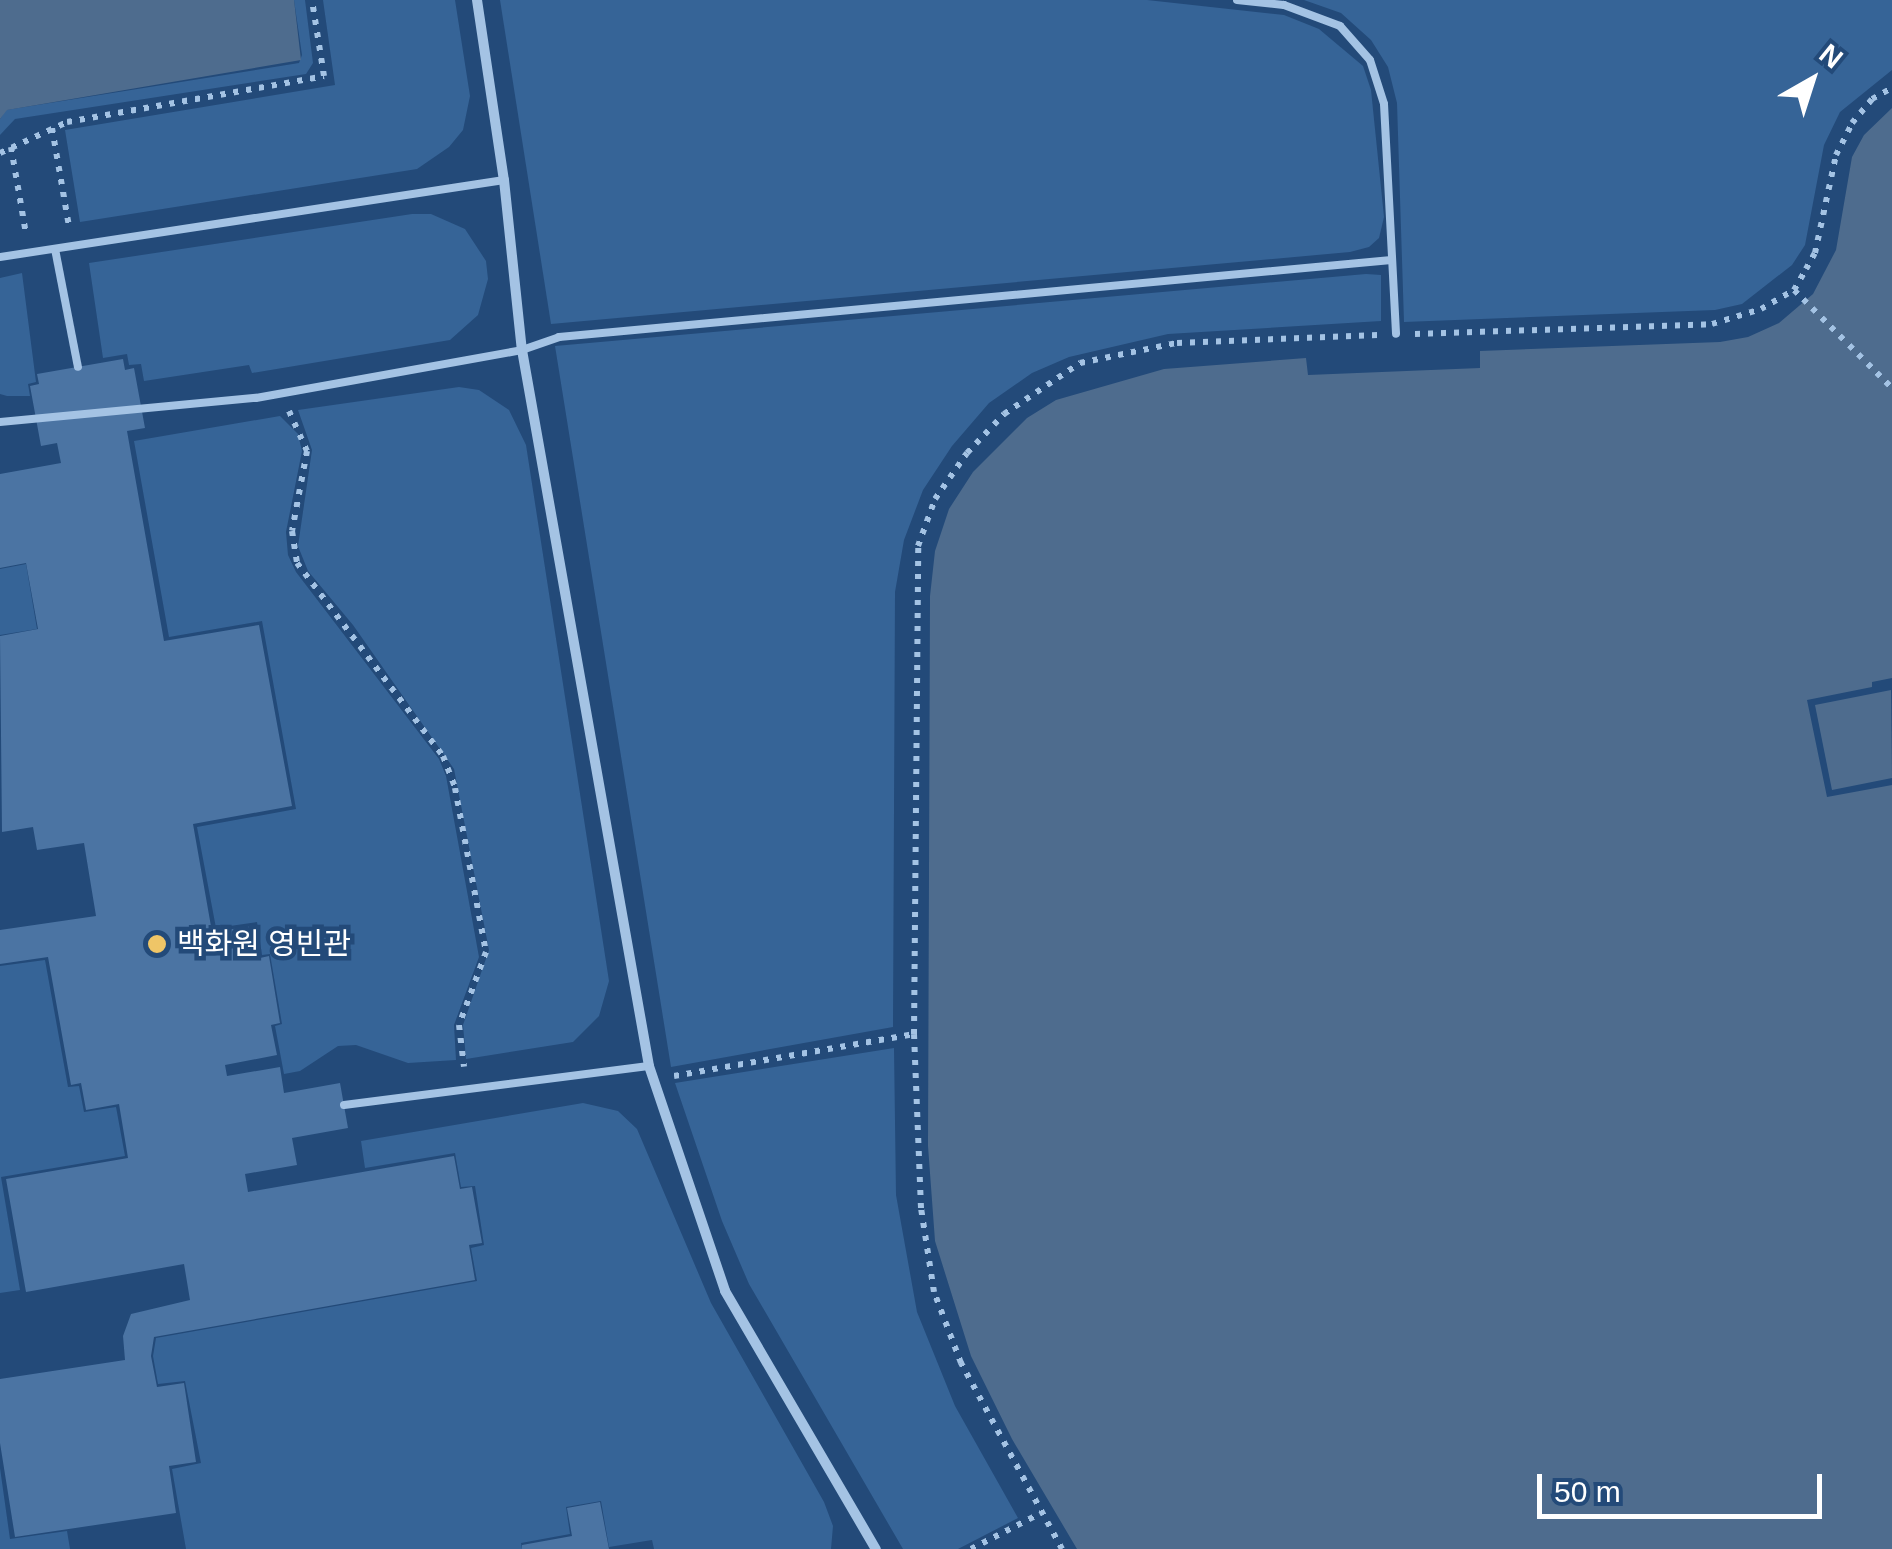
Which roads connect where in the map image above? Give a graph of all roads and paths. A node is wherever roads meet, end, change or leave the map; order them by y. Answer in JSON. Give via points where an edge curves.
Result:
{"nodes":[{"id":1,"x":312,"y":0,"type":"edge"},
{"id":2,"x":476,"y":0,"type":"edge"},
{"id":3,"x":1237,"y":0,"type":"edge"},
{"id":4,"x":1892,"y":88,"type":"edge"},
{"id":5,"x":52,"y":128,"type":"junction"},
{"id":6,"x":11,"y":147,"type":"junction"},
{"id":7,"x":0,"y":154,"type":"edge"},
{"id":8,"x":504,"y":180,"type":"junction"},
{"id":9,"x":72,"y":246,"type":"junction"},
{"id":10,"x":55,"y":249,"type":"junction"},
{"id":11,"x":30,"y":252,"type":"junction"},
{"id":12,"x":0,"y":257,"type":"edge"},
{"id":13,"x":1391,"y":260,"type":"junction"},
{"id":14,"x":1794,"y":290,"type":"junction"},
{"id":15,"x":1396,"y":334,"type":"junction"},
{"id":16,"x":522,"y":350,"type":"junction"},
{"id":17,"x":78,"y":367,"type":"dead end"},
{"id":18,"x":1892,"y":388,"type":"edge"},
{"id":19,"x":277,"y":394,"type":"junction"},
{"id":20,"x":0,"y":422,"type":"edge"},
{"id":21,"x":914,"y":1034,"type":"junction"},
{"id":22,"x":649,"y":1066,"type":"junction"},
{"id":23,"x":653,"y":1080,"type":"junction"},
{"id":24,"x":466,"y":1089,"type":"junction"},
{"id":25,"x":344,"y":1106,"type":"dead end"},
{"id":26,"x":1041,"y":1513,"type":"junction"},
{"id":27,"x":876,"y":1549,"type":"edge"},
{"id":28,"x":971,"y":1549,"type":"edge"},
{"id":29,"x":1062,"y":1549,"type":"edge"}],
"edges":[{"from":1,"to":5,"type":"path","via":[[324,76]]},
{"from":2,"to":8,"type":"street"},
{"from":3,"to":13,"type":"lane","via":[[1284,5],[1340,26],[1370,60],[1384,104]]},
{"from":4,"to":14,"type":"path","via":[[1852,122],[1836,156],[1816,253]]},
{"from":5,"to":6,"type":"path"},
{"from":5,"to":9,"type":"path"},
{"from":6,"to":7,"type":"path"},
{"from":6,"to":11,"type":"path"},
{"from":8,"to":9,"type":"lane"},
{"from":8,"to":16,"type":"street"},
{"from":9,"to":10,"type":"lane"},
{"from":10,"to":11,"type":"lane"},
{"from":10,"to":17,"type":"lane"},
{"from":11,"to":12,"type":"lane"},
{"from":13,"to":15,"type":"lane"},
{"from":13,"to":16,"type":"lane","via":[[559,337]]},
{"from":14,"to":15,"type":"path","via":[[1751,314],[1712,324]]},
{"from":14,"to":18,"type":"path"},
{"from":15,"to":21,"type":"path","via":[[1177,344],[1080,363],[1004,414],[935,499],[918,546],[915,592]]},
{"from":16,"to":19,"type":"lane"},
{"from":16,"to":22,"type":"street"},
{"from":19,"to":20,"type":"lane"},
{"from":19,"to":24,"type":"path","via":[[307,451],[292,531],[297,563],[442,756],[455,788],[486,952],[460,1024]]},
{"from":21,"to":23,"type":"path"},
{"from":21,"to":26,"type":"path","via":[[914,1136],[934,1292],[962,1364]]},
{"from":22,"to":23,"type":"street"},
{"from":22,"to":24,"type":"lane"},
{"from":23,"to":27,"type":"street","via":[[726,1290]]},
{"from":24,"to":25,"type":"lane"},
{"from":26,"to":28,"type":"path"},
{"from":26,"to":29,"type":"path"}]}
